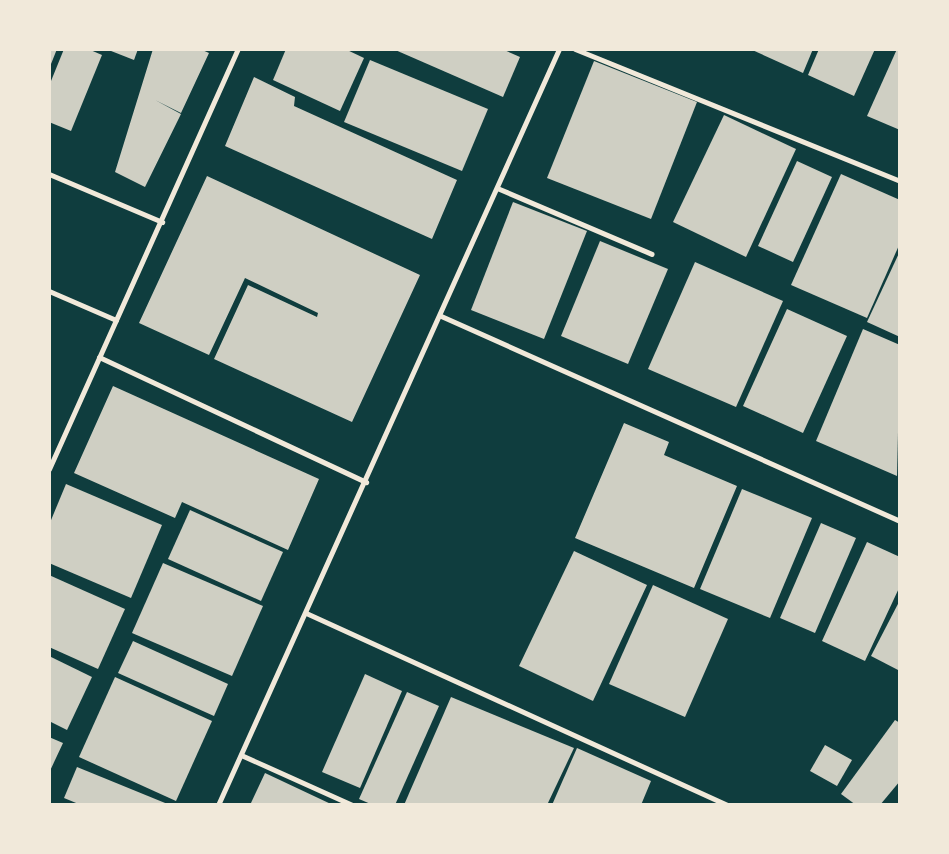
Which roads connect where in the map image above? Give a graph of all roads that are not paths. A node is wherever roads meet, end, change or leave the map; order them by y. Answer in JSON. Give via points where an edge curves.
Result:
{"nodes":[{"id":1,"x":229,"y":49,"type":"edge"},
{"id":2,"x":559,"y":49,"type":"edge"},
{"id":3,"x":575,"y":49,"type":"edge"},
{"id":4,"x":237,"y":51,"type":"edge"},
{"id":5,"x":49,"y":174,"type":"edge"},
{"id":6,"x":900,"y":181,"type":"edge"},
{"id":7,"x":497,"y":188,"type":"junction"},
{"id":8,"x":162,"y":222,"type":"junction"},
{"id":9,"x":652,"y":254,"type":"dead end"},
{"id":10,"x":49,"y":291,"type":"edge"},
{"id":11,"x":441,"y":316,"type":"junction"},
{"id":12,"x":116,"y":320,"type":"junction"},
{"id":13,"x":99,"y":356,"type":"junction"},
{"id":14,"x":49,"y":469,"type":"edge"},
{"id":15,"x":366,"y":482,"type":"junction"},
{"id":16,"x":900,"y":521,"type":"edge"},
{"id":17,"x":306,"y":613,"type":"junction"},
{"id":18,"x":241,"y":755,"type":"junction"},
{"id":19,"x":218,"y":805,"type":"edge"},
{"id":20,"x":352,"y":805,"type":"edge"},
{"id":21,"x":727,"y":805,"type":"edge"}],
"edges":[{"from":1,"to":4,"type":"lane"},
{"from":2,"to":7,"type":"lane"},
{"from":3,"to":6,"type":"lane"},
{"from":4,"to":8,"type":"lane"},
{"from":5,"to":8,"type":"lane"},
{"from":7,"to":9,"type":"lane"},
{"from":7,"to":11,"type":"lane"},
{"from":8,"to":12,"type":"lane"},
{"from":10,"to":12,"type":"lane"},
{"from":11,"to":15,"type":"lane"},
{"from":11,"to":16,"type":"lane"},
{"from":12,"to":13,"type":"lane"},
{"from":13,"to":14,"type":"lane"},
{"from":13,"to":15,"type":"lane"},
{"from":15,"to":17,"type":"lane"},
{"from":17,"to":18,"type":"lane"},
{"from":17,"to":21,"type":"lane"},
{"from":18,"to":19,"type":"lane"},
{"from":18,"to":20,"type":"lane"}]}
